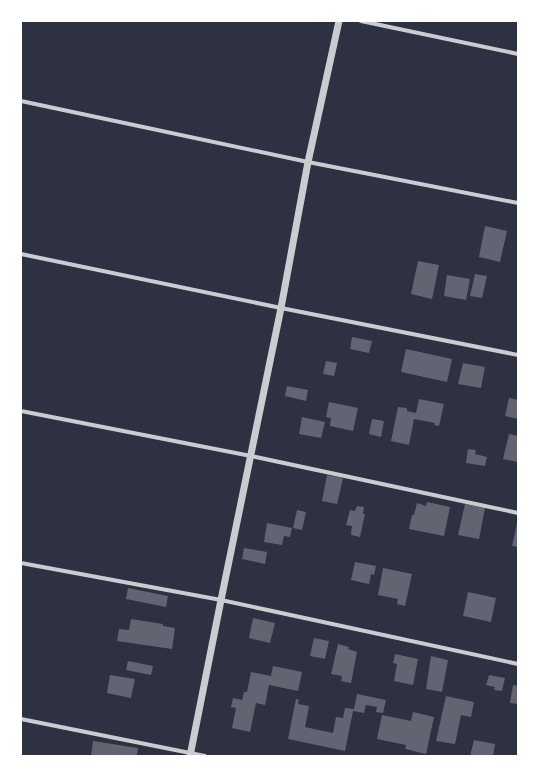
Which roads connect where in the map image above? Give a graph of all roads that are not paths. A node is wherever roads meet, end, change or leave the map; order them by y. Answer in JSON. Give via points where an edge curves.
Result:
{"nodes":[{"id":1,"x":339,"y":21,"type":"edge"},
{"id":2,"x":361,"y":21,"type":"edge"},
{"id":3,"x":518,"y":54,"type":"edge"},
{"id":4,"x":21,"y":101,"type":"edge"},
{"id":5,"x":308,"y":162,"type":"junction"},
{"id":6,"x":518,"y":203,"type":"edge"},
{"id":7,"x":21,"y":254,"type":"edge"},
{"id":8,"x":281,"y":308,"type":"junction"},
{"id":9,"x":518,"y":355,"type":"edge"},
{"id":10,"x":21,"y":411,"type":"edge"},
{"id":11,"x":251,"y":456,"type":"junction"},
{"id":12,"x":518,"y":513,"type":"edge"},
{"id":13,"x":21,"y":563,"type":"edge"},
{"id":14,"x":221,"y":600,"type":"junction"},
{"id":15,"x":518,"y":664,"type":"edge"},
{"id":16,"x":21,"y":719,"type":"edge"},
{"id":17,"x":191,"y":755,"type":"edge"},
{"id":18,"x":205,"y":756,"type":"edge"}],
"edges":[{"from":1,"to":5,"type":"street"},
{"from":2,"to":3,"type":"street"},
{"from":4,"to":5,"type":"street"},
{"from":5,"to":6,"type":"street"},
{"from":5,"to":8,"type":"street"},
{"from":7,"to":8,"type":"street"},
{"from":8,"to":9,"type":"street"},
{"from":8,"to":11,"type":"street"},
{"from":10,"to":11,"type":"street"},
{"from":11,"to":12,"type":"street"},
{"from":11,"to":14,"type":"street"},
{"from":13,"to":14,"type":"street"},
{"from":14,"to":15,"type":"street"},
{"from":14,"to":17,"type":"street"},
{"from":16,"to":17,"type":"street"},
{"from":17,"to":18,"type":"street"}]}
